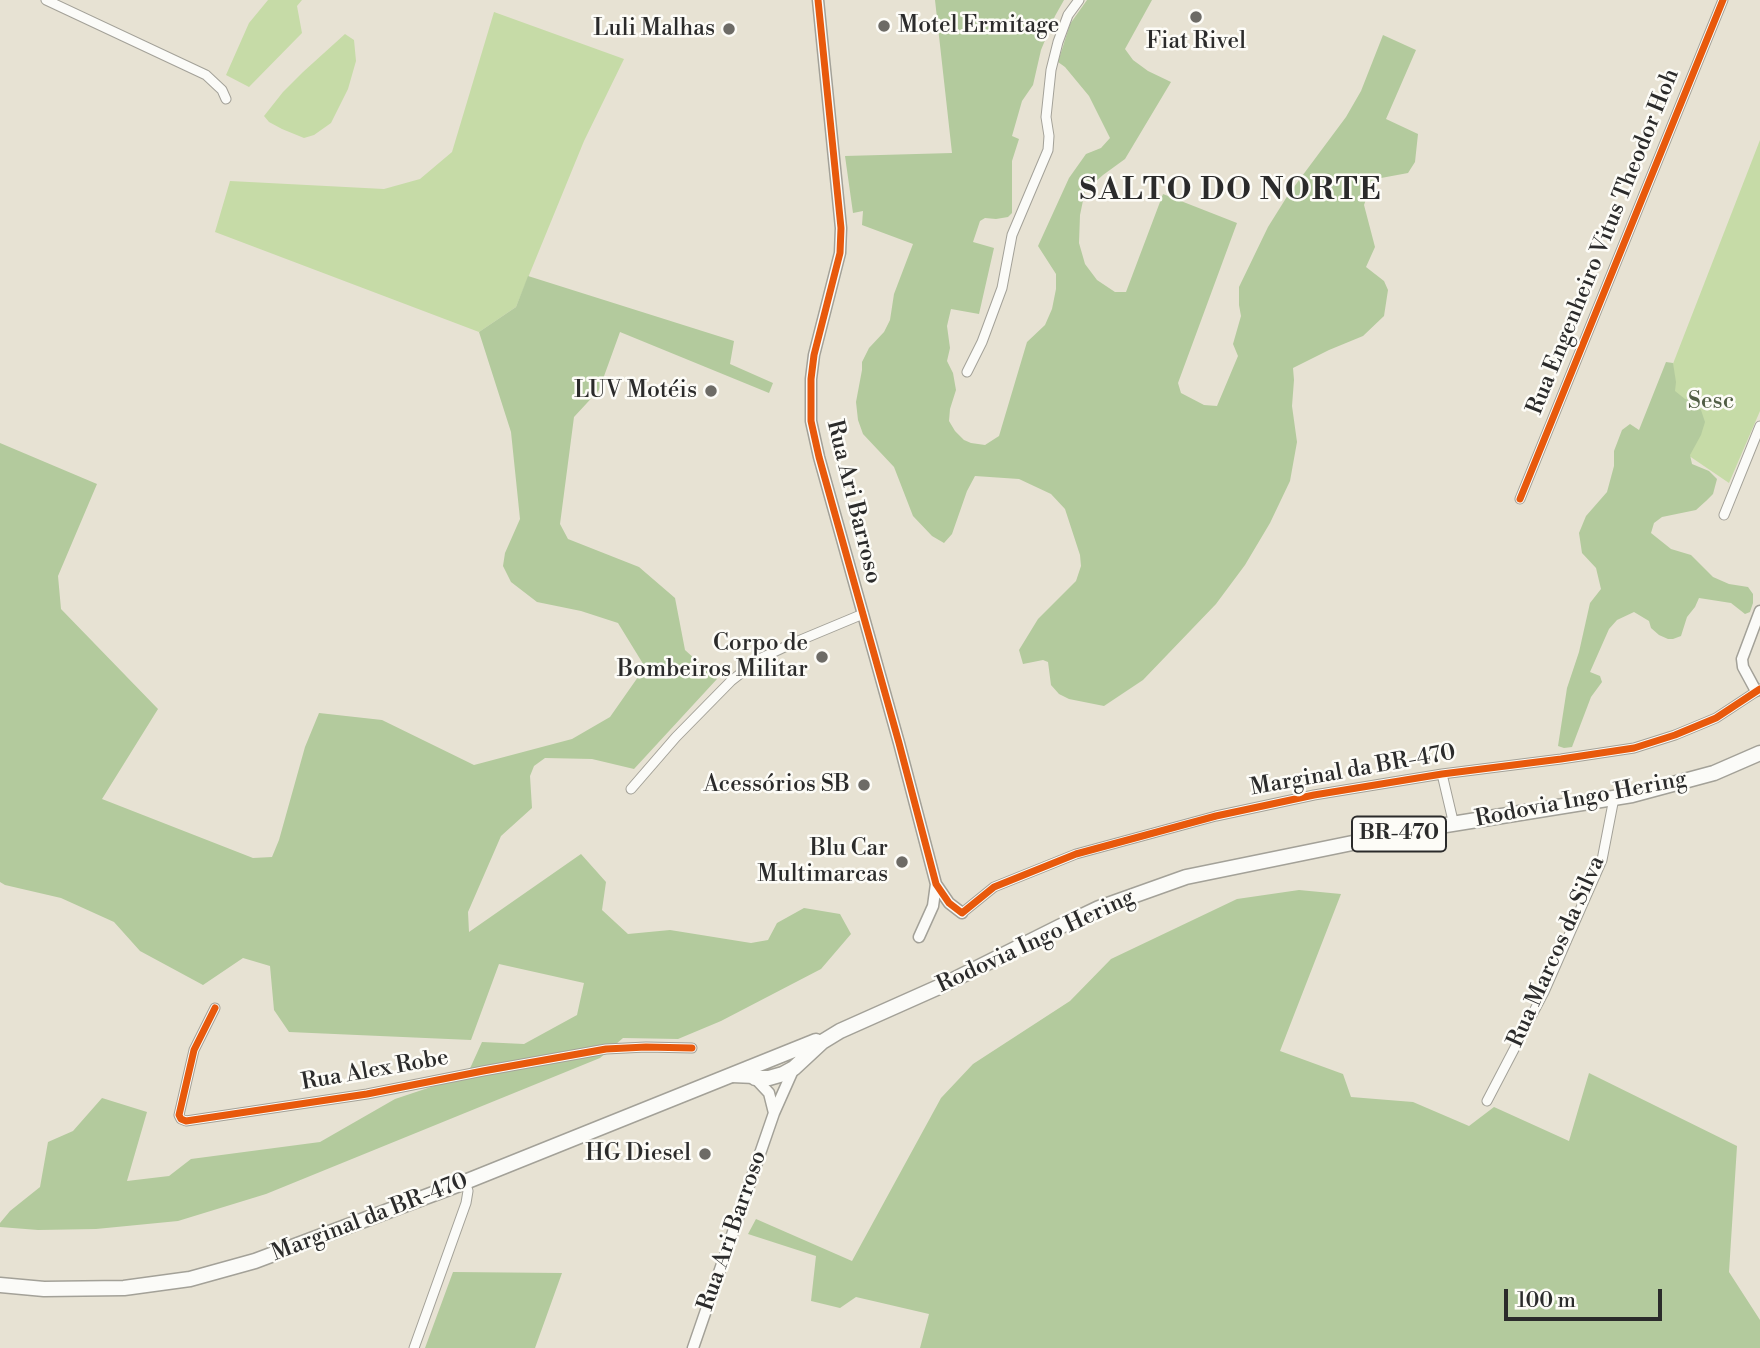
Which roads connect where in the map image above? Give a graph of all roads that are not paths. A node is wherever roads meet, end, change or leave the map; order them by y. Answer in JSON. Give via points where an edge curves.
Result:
{"nodes":[{"id":1,"x":46,"y":0,"type":"edge"},
{"id":2,"x":818,"y":0,"type":"edge"},
{"id":3,"x":1079,"y":0,"type":"edge"},
{"id":4,"x":1723,"y":0,"type":"edge"},
{"id":5,"x":226,"y":99,"type":"dead end"},
{"id":6,"x":967,"y":372,"type":"dead end"},
{"id":7,"x":1760,"y":426,"type":"edge"},
{"id":8,"x":1520,"y":499,"type":"dead end"},
{"id":9,"x":1724,"y":516,"type":"dead end"},
{"id":10,"x":1760,"y":611,"type":"edge"},
{"id":11,"x":863,"y":614,"type":"junction"},
{"id":12,"x":1758,"y":690,"type":"edge"},
{"id":13,"x":1760,"y":753,"type":"edge"},
{"id":14,"x":1443,"y":774,"type":"junction"},
{"id":15,"x":631,"y":789,"type":"dead end"},
{"id":16,"x":1614,"y":798,"type":"junction"},
{"id":17,"x":1454,"y":825,"type":"junction"},
{"id":18,"x":936,"y":884,"type":"junction"},
{"id":19,"x":962,"y":913,"type":"joint"},
{"id":20,"x":919,"y":937,"type":"dead end"},
{"id":21,"x":215,"y":1008,"type":"dead end"},
{"id":22,"x":840,"y":1031,"type":"junction"},
{"id":23,"x":692,"y":1048,"type":"dead end"},
{"id":24,"x":794,"y":1068,"type":"junction"},
{"id":25,"x":723,"y":1077,"type":"junction"},
{"id":26,"x":755,"y":1079,"type":"junction"},
{"id":27,"x":1487,"y":1101,"type":"dead end"},
{"id":28,"x":774,"y":1113,"type":"junction"},
{"id":29,"x":465,"y":1182,"type":"junction"},
{"id":30,"x":0,"y":1285,"type":"edge"},
{"id":31,"x":414,"y":1348,"type":"edge"},
{"id":32,"x":693,"y":1348,"type":"edge"}],
"edges":[{"from":1,"to":5,"type":"street","via":[[206,75]]},
{"from":2,"to":11,"type":"street","name":"Rua Ari Barroso","via":[[841,228],[840,253],[814,355],[811,421]]},
{"from":3,"to":6,"type":"street","via":[[1068,15],[1051,70],[1048,150],[1012,235],[1002,288]]},
{"from":4,"to":8,"type":"street","name":"Rua Engenheiro Vitus Theodor Hoh"},
{"from":7,"to":9,"type":"street"},
{"from":10,"to":12,"type":"street","via":[[1742,659]]},
{"from":11,"to":15,"type":"street","via":[[759,659],[731,681]]},
{"from":11,"to":18,"type":"street","name":"Rua Ari Barroso"},
{"from":12,"to":14,"type":"street","name":"Marginal da BR-470","via":[[1716,718],[1634,748]]},
{"from":13,"to":16,"type":"highway","name":"Rodovia Ingo Hering","number":"BR-470","via":[[1714,774]]},
{"from":14,"to":17,"type":"street"},
{"from":14,"to":19,"type":"street","name":"Marginal da BR-470","via":[[1216,816],[1076,855],[994,887]]},
{"from":16,"to":17,"type":"highway","name":"Rodovia Ingo Hering","number":"BR-470"},
{"from":16,"to":27,"type":"street","name":"Rua Marcos da Silva","via":[[1602,860],[1544,992]]},
{"from":17,"to":22,"type":"highway","name":"Rodovia Ingo Hering","number":"BR-470","via":[[1186,877],[1099,908]]},
{"from":18,"to":19,"type":"street","name":"Rua Ari Barroso"},
{"from":18,"to":20,"type":"street","name":"Rua Ari Barroso","via":[[933,906]]},
{"from":21,"to":23,"type":"street","name":"Rua Alex Robe","via":[[194,1050],[179,1115],[186,1121],[367,1094],[606,1049]]},
{"from":22,"to":24,"type":"highway"},
{"from":22,"to":25,"type":"highway","name":"Marginal da BR-470"},
{"from":24,"to":26,"type":"highway"},
{"from":24,"to":28,"type":"street","name":"Rua Ari Barroso"},
{"from":25,"to":26,"type":"street","name":"Marginal da BR-470"},
{"from":25,"to":29,"type":"highway","name":"Marginal da BR-470"},
{"from":26,"to":28,"type":"street","via":[[769,1093]]},
{"from":28,"to":32,"type":"street","name":"Rua Ari Barroso"},
{"from":29,"to":30,"type":"highway","name":"Marginal da BR-470","via":[[255,1261],[190,1279],[124,1288]]},
{"from":29,"to":31,"type":"street","via":[[466,1203]]}]}
